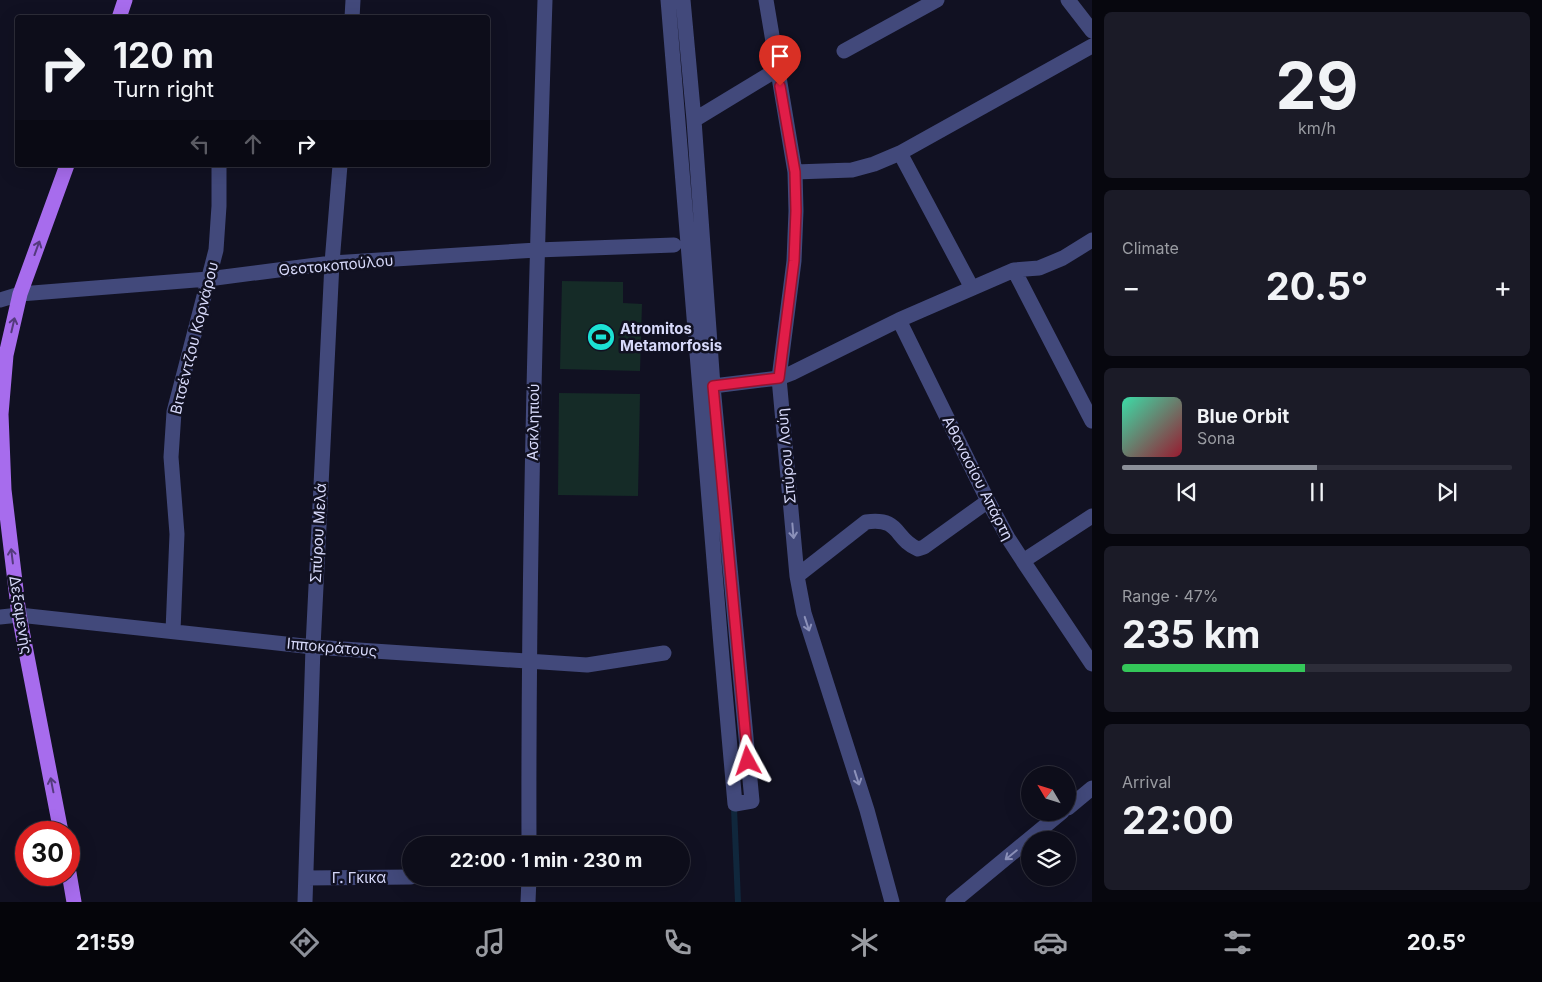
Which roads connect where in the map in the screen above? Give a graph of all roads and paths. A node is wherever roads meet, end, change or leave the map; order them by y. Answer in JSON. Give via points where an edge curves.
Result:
{"nodes":[{"id":1,"x":125,"y":0,"type":"edge"},
{"id":2,"x":353,"y":0,"type":"edge"},
{"id":3,"x":545,"y":0,"type":"edge"},
{"id":4,"x":668,"y":0,"type":"edge"},
{"id":5,"x":683,"y":0,"type":"edge"},
{"id":6,"x":766,"y":0,"type":"edge"},
{"id":7,"x":937,"y":0,"type":"edge"},
{"id":8,"x":1068,"y":0,"type":"edge"},
{"id":9,"x":120,"y":15,"type":"edge"},
{"id":10,"x":352,"y":15,"type":"edge"},
{"id":11,"x":1092,"y":31,"type":"edge"},
{"id":12,"x":1092,"y":46,"type":"edge"},
{"id":13,"x":844,"y":51,"type":"dead end"},
{"id":14,"x":778,"y":69,"type":"junction"},
{"id":15,"x":694,"y":120,"type":"junction"},
{"id":16,"x":900,"y":153,"type":"junction"},
{"id":17,"x":67,"y":167,"type":"edge"},
{"id":18,"x":220,"y":167,"type":"edge"},
{"id":19,"x":340,"y":167,"type":"edge"},
{"id":20,"x":795,"y":172,"type":"junction"},
{"id":21,"x":1092,"y":240,"type":"edge"},
{"id":22,"x":674,"y":245,"type":"dead end"},
{"id":23,"x":537,"y":250,"type":"junction"},
{"id":24,"x":332,"y":263,"type":"junction"},
{"id":25,"x":1014,"y":270,"type":"junction"},
{"id":26,"x":208,"y":278,"type":"junction"},
{"id":27,"x":972,"y":288,"type":"junction"},
{"id":28,"x":20,"y":294,"type":"junction"},
{"id":29,"x":0,"y":300,"type":"edge"},
{"id":30,"x":899,"y":320,"type":"junction"},
{"id":31,"x":779,"y":378,"type":"junction"},
{"id":32,"x":713,"y":386,"type":"junction"},
{"id":33,"x":1092,"y":421,"type":"edge"},
{"id":34,"x":988,"y":502,"type":"junction"},
{"id":35,"x":1092,"y":516,"type":"edge"},
{"id":36,"x":1023,"y":560,"type":"junction"},
{"id":37,"x":797,"y":576,"type":"junction"},
{"id":38,"x":19,"y":615,"type":"junction"},
{"id":39,"x":0,"y":617,"type":"edge"},
{"id":40,"x":173,"y":631,"type":"junction"},
{"id":41,"x":313,"y":647,"type":"junction"},
{"id":42,"x":664,"y":653,"type":"dead end"},
{"id":43,"x":528,"y":661,"type":"junction"},
{"id":44,"x":1092,"y":664,"type":"edge"},
{"id":45,"x":1092,"y":788,"type":"edge"},
{"id":46,"x":1076,"y":801,"type":"edge"},
{"id":47,"x":59,"y":821,"type":"edge"},
{"id":48,"x":1051,"y":821,"type":"edge"},
{"id":49,"x":528,"y":836,"type":"edge"},
{"id":50,"x":402,"y":877,"type":"edge"},
{"id":51,"x":306,"y":878,"type":"junction"},
{"id":52,"x":71,"y":886,"type":"edge"},
{"id":53,"x":528,"y":886,"type":"edge"},
{"id":54,"x":74,"y":902,"type":"edge"},
{"id":55,"x":305,"y":902,"type":"edge"},
{"id":56,"x":528,"y":902,"type":"edge"},
{"id":57,"x":892,"y":902,"type":"edge"},
{"id":58,"x":953,"y":902,"type":"edge"}],
"edges":[{"from":1,"to":9,"type":"main road"},
{"from":2,"to":10,"type":"street"},
{"from":3,"to":23,"type":"street","name":"Ασκληπιού"},
{"from":4,"to":32,"type":"street","via":[[735,804],[752,801]]},
{"from":5,"to":15,"type":"street"},
{"from":6,"to":14,"type":"street","name":"Σπύρου Λούη"},
{"from":7,"to":13,"type":"street"},
{"from":8,"to":11,"type":"street"},
{"from":12,"to":16,"type":"street"},
{"from":14,"to":15,"type":"street"},
{"from":14,"to":20,"type":"street","name":"Σπύρου Λούη"},
{"from":15,"to":32,"type":"street"},
{"from":16,"to":20,"type":"street","via":[[852,170]]},
{"from":16,"to":27,"type":"street"},
{"from":28,"to":17,"type":"main road","name":"Δεξαμενής","one_way":true},
{"from":18,"to":26,"type":"street","name":"Βιτσέντζου Κορνάρου","via":[[216,250]]},
{"from":19,"to":24,"type":"street","name":"Σπύρου Μελά"},
{"from":20,"to":31,"type":"street","name":"Σπύρου Λούη","via":[[794,261]]},
{"from":21,"to":25,"type":"street","via":[[1039,268]]},
{"from":22,"to":23,"type":"street","name":"Θεοτοκοπούλου"},
{"from":23,"to":24,"type":"street","name":"Θεοτοκοπούλου"},
{"from":23,"to":43,"type":"street","name":"Ασκληπιού"},
{"from":24,"to":26,"type":"street","name":"Θεοτοκοπούλου"},
{"from":24,"to":41,"type":"street","name":"Σπύρου Μελά"},
{"from":25,"to":27,"type":"street"},
{"from":25,"to":33,"type":"street"},
{"from":26,"to":28,"type":"street","name":"Θεοτοκοπούλου"},
{"from":26,"to":40,"type":"street","name":"Βιτσέντζου Κορνάρου","via":[[174,412],[172,458],[177,534]]},
{"from":27,"to":30,"type":"street"},
{"from":28,"to":29,"type":"street","name":"Θεοτοκοπούλου"},
{"from":38,"to":28,"type":"main road","name":"Δεξαμενής","one_way":true,"via":[[4,490],[1,414],[6,355]]},
{"from":30,"to":31,"type":"street"},
{"from":30,"to":34,"type":"street","name":"Αθανασίου Απάρτη"},
{"from":31,"to":32,"type":"street"},
{"from":31,"to":37,"type":"street","name":"Σπύρου Λούη","one_way":true},
{"from":34,"to":36,"type":"street","name":"Αθανασίου Απάρτη"},
{"from":34,"to":37,"type":"street","via":[[924,548],[918,549],[912,547],[889,522],[866,522]]},
{"from":35,"to":36,"type":"street"},
{"from":36,"to":44,"type":"street","name":"Αθανασίου Απάρτη"},
{"from":37,"to":57,"type":"street","name":"Σπύρου Λούη","one_way":true,"via":[[804,613],[867,810]]},
{"from":38,"to":39,"type":"street","name":"Ιπποκράτους"},
{"from":38,"to":40,"type":"street","name":"Ιπποκράτους"},
{"from":47,"to":38,"type":"main road","name":"Δεξαμενής","one_way":true},
{"from":40,"to":41,"type":"street","name":"Ιπποκράτους"},
{"from":41,"to":43,"type":"street","name":"Ιπποκράτους"},
{"from":41,"to":51,"type":"street","name":"Σπύρου Μελά"},
{"from":42,"to":43,"type":"street","name":"Ιπποκράτους","via":[[587,665]]},
{"from":43,"to":49,"type":"street","name":"Ασκληπιού"},
{"from":45,"to":46,"type":"street"},
{"from":48,"to":58,"type":"street","one_way":true},
{"from":50,"to":51,"type":"street","name":"Γ. Γκικα"},
{"from":51,"to":55,"type":"street","name":"Σπύρου Μελά"},
{"from":52,"to":54,"type":"main road"},
{"from":53,"to":56,"type":"street"}]}
